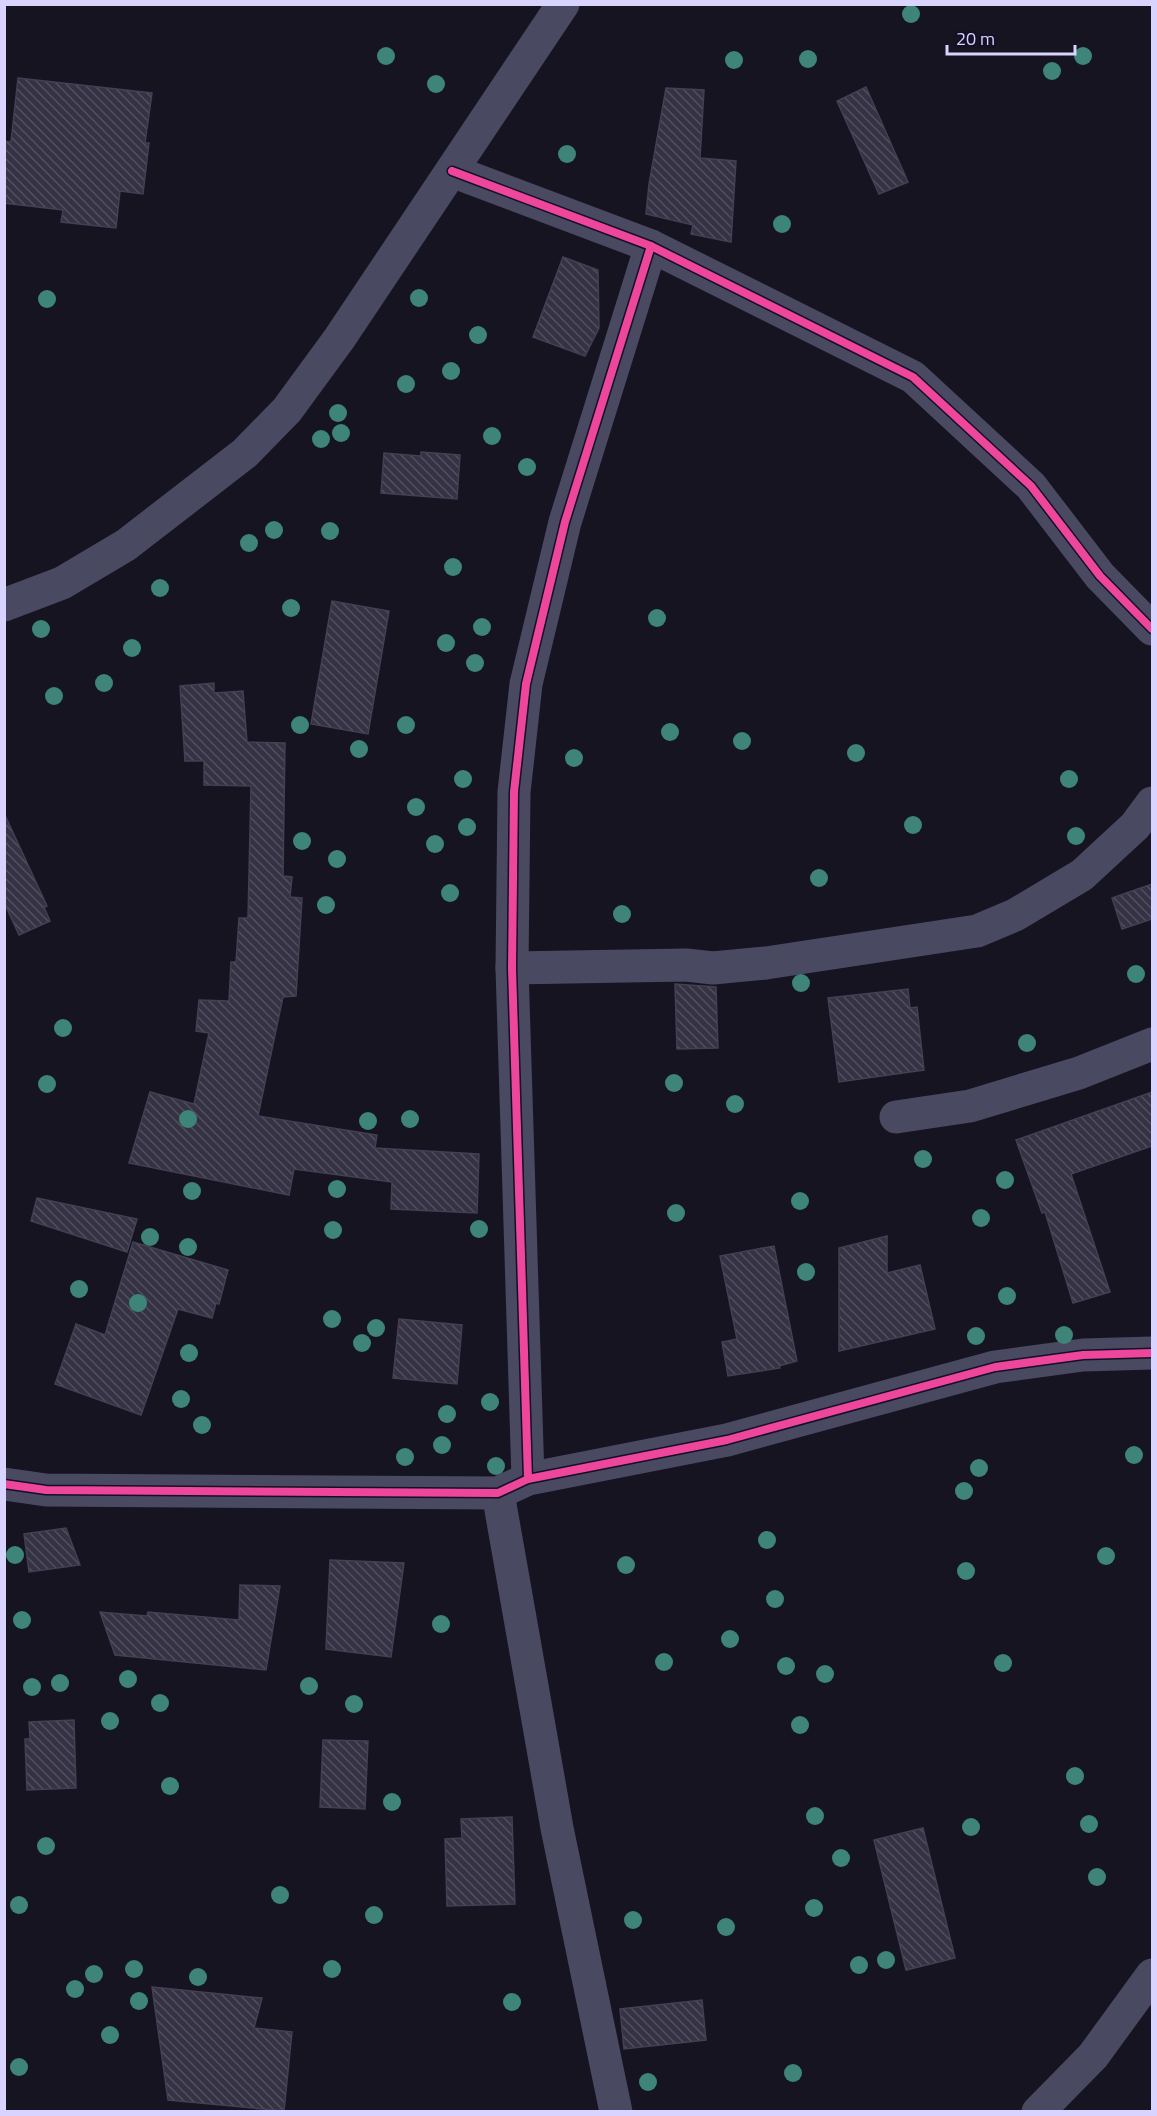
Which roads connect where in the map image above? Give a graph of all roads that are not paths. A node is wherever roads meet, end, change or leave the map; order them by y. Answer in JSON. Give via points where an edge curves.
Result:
{"nodes":[{"id":1,"x":563,"y":4,"type":"edge"},
{"id":2,"x":452,"y":171,"type":"junction"},
{"id":3,"x":651,"y":246,"type":"junction"},
{"id":4,"x":4,"y":606,"type":"edge"},
{"id":5,"x":1152,"y":629,"type":"edge"},
{"id":6,"x":1152,"y":803,"type":"edge"},
{"id":7,"x":512,"y":968,"type":"junction"},
{"id":8,"x":1152,"y":1044,"type":"edge"},
{"id":9,"x":896,"y":1117,"type":"dead end"},
{"id":10,"x":1152,"y":1353,"type":"edge"},
{"id":11,"x":528,"y":1479,"type":"junction"},
{"id":12,"x":4,"y":1484,"type":"edge"},
{"id":13,"x":498,"y":1493,"type":"junction"},
{"id":14,"x":1152,"y":1976,"type":"edge"},
{"id":15,"x":616,"y":2112,"type":"edge"},
{"id":16,"x":1038,"y":2112,"type":"edge"}],
"edges":[{"from":1,"to":2,"type":"street"},
{"from":2,"to":3,"type":"street"},
{"from":2,"to":4,"type":"street","via":[[294,401],[245,453],[126,545],[62,583]]},
{"from":3,"to":5,"type":"street","via":[[913,377],[1031,486],[1100,576]]},
{"from":3,"to":7,"type":"street","via":[[565,522],[526,684],[514,792]]},
{"from":6,"to":7,"type":"street","via":[[1136,826],[1082,875],[1015,915],[977,931],[713,968]]},
{"from":7,"to":11,"type":"street"},
{"from":8,"to":9,"type":"street","via":[[1080,1073],[970,1106]]},
{"from":10,"to":11,"type":"street","via":[[1083,1355],[995,1367],[727,1440]]},
{"from":11,"to":13,"type":"street"},
{"from":12,"to":13,"type":"street","via":[[46,1490]]},
{"from":13,"to":15,"type":"street","via":[[557,1828]]},
{"from":14,"to":16,"type":"street","via":[[1093,2056]]}]}
